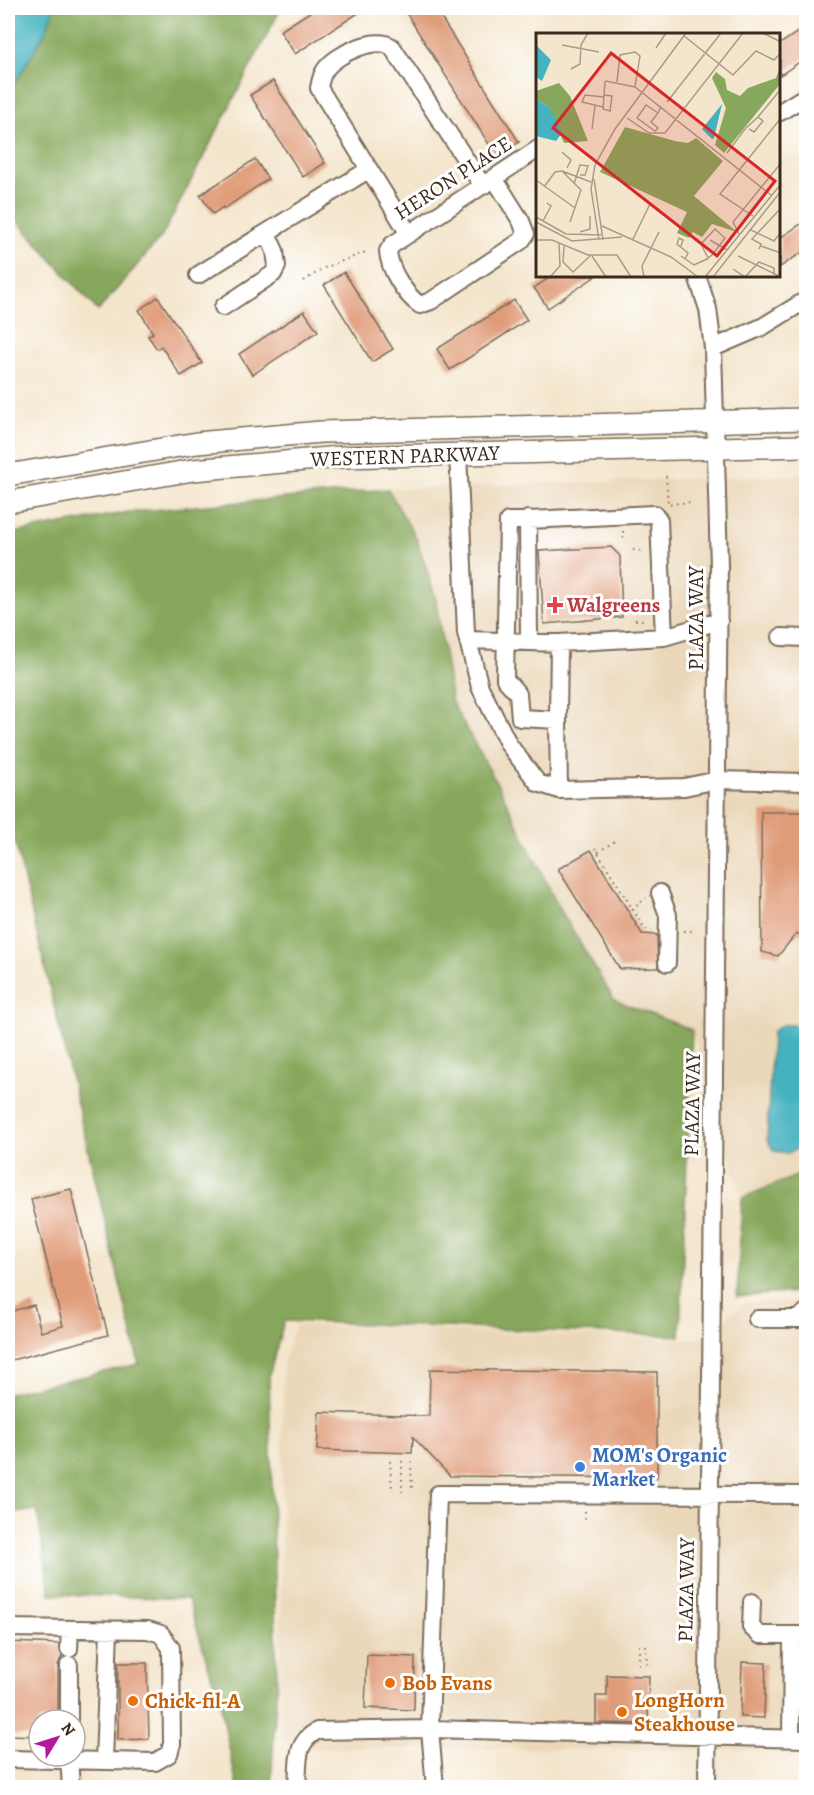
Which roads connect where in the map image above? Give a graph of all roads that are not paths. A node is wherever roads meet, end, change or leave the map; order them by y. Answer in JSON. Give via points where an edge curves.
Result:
{"nodes":[{"id":1,"x":807,"y":96,"type":"edge"},
{"id":2,"x":781,"y":111,"type":"edge"},
{"id":3,"x":536,"y":150,"type":"edge"},
{"id":4,"x":368,"y":170,"type":"junction"},
{"id":5,"x":488,"y":182,"type":"junction"},
{"id":6,"x":267,"y":233,"type":"junction"},
{"id":7,"x":409,"y":234,"type":"junction"},
{"id":8,"x":198,"y":275,"type":"dead end"},
{"id":9,"x":698,"y":278,"type":"edge"},
{"id":10,"x":807,"y":300,"type":"edge"},
{"id":11,"x":223,"y":307,"type":"dead end"},
{"id":12,"x":713,"y":348,"type":"junction"},
{"id":13,"x":807,"y":419,"type":"edge"},
{"id":14,"x":717,"y":421,"type":"junction"},
{"id":15,"x":717,"y":446,"type":"junction"},
{"id":16,"x":807,"y":446,"type":"edge"},
{"id":17,"x":458,"y":453,"type":"junction"},
{"id":18,"x":8,"y":475,"type":"edge"},
{"id":19,"x":8,"y":502,"type":"edge"},
{"id":20,"x":528,"y":519,"type":"junction"},
{"id":21,"x":719,"y":621,"type":"junction"},
{"id":22,"x":664,"y":637,"type":"junction"},
{"id":23,"x":781,"y":637,"type":"dead end"},
{"id":24,"x":807,"y":638,"type":"edge"},
{"id":25,"x":468,"y":640,"type":"junction"},
{"id":26,"x":505,"y":640,"type":"junction"},
{"id":27,"x":529,"y":642,"type":"junction"},
{"id":28,"x":559,"y":643,"type":"junction"},
{"id":29,"x":505,"y":679,"type":"junction"},
{"id":30,"x":480,"y":687,"type":"junction"},
{"id":31,"x":520,"y":718,"type":"junction"},
{"id":32,"x":558,"y":720,"type":"junction"},
{"id":33,"x":501,"y":729,"type":"junction"},
{"id":34,"x":718,"y":780,"type":"junction"},
{"id":35,"x":807,"y":782,"type":"edge"},
{"id":36,"x":560,"y":790,"type":"junction"},
{"id":37,"x":657,"y":893,"type":"road end"},
{"id":38,"x":667,"y":963,"type":"dead end"},
{"id":39,"x":807,"y":1312,"type":"edge"},
{"id":40,"x":757,"y":1318,"type":"dead end"},
{"id":41,"x":710,"y":1495,"type":"junction"},
{"id":42,"x":807,"y":1495,"type":"edge"},
{"id":43,"x":752,"y":1602,"type":"dead end"},
{"id":44,"x":8,"y":1628,"type":"edge"},
{"id":45,"x":70,"y":1629,"type":"junction"},
{"id":46,"x":109,"y":1629,"type":"junction"},
{"id":47,"x":800,"y":1635,"type":"edge"},
{"id":48,"x":69,"y":1708,"type":"edge"},
{"id":49,"x":430,"y":1729,"type":"junction"},
{"id":50,"x":706,"y":1738,"type":"junction"},
{"id":51,"x":799,"y":1738,"type":"edge"},
{"id":52,"x":8,"y":1759,"type":"edge"},
{"id":53,"x":27,"y":1759,"type":"edge"},
{"id":54,"x":87,"y":1760,"type":"edge"},
{"id":55,"x":104,"y":1761,"type":"junction"},
{"id":56,"x":70,"y":1768,"type":"edge"},
{"id":57,"x":71,"y":1788,"type":"edge"},
{"id":58,"x":297,"y":1788,"type":"edge"},
{"id":59,"x":435,"y":1788,"type":"edge"},
{"id":60,"x":707,"y":1788,"type":"edge"}],
"edges":[{"from":1,"to":2,"type":"street"},
{"from":3,"to":5,"type":"street","name":"HERON PLACE"},
{"from":4,"to":5,"type":"street","via":[[318,88],[329,66],[357,48],[385,42]]},
{"from":4,"to":6,"type":"street"},
{"from":4,"to":7,"type":"street"},
{"from":5,"to":7,"type":"street","name":"HERON PLACE"},
{"from":5,"to":7,"type":"street","name":"HERON PLACE","via":[[521,220],[525,234],[521,241],[420,304],[412,299],[388,261],[392,245]]},
{"from":6,"to":8,"type":"street"},
{"from":6,"to":11,"type":"street","via":[[277,267],[273,274]]},
{"from":9,"to":12,"type":"street","name":"PLAZA WAY","via":[[708,309]]},
{"from":10,"to":12,"type":"street","via":[[762,327]]},
{"from":12,"to":14,"type":"street","name":"PLAZA WAY"},
{"from":13,"to":14,"type":"main road","name":"WESTERN PARKWAY"},
{"from":14,"to":15,"type":"street","name":"PLAZA WAY"},
{"from":14,"to":18,"type":"main road","name":"WESTERN PARKWAY","via":[[321,432],[197,443]]},
{"from":15,"to":16,"type":"main road","name":"WESTERN PARKWAY"},
{"from":15,"to":17,"type":"main road","name":"WESTERN PARKWAY"},
{"from":15,"to":21,"type":"street","name":"PLAZA WAY"},
{"from":17,"to":19,"type":"main road","name":"WESTERN PARKWAY","via":[[340,456],[193,470]]},
{"from":17,"to":25,"type":"street"},
{"from":20,"to":22,"type":"street","via":[[648,513],[657,516]]},
{"from":20,"to":26,"type":"street","via":[[510,520],[506,526]]},
{"from":20,"to":27,"type":"street"},
{"from":21,"to":22,"type":"street"},
{"from":21,"to":34,"type":"street","name":"PLAZA WAY"},
{"from":22,"to":28,"type":"street"},
{"from":23,"to":24,"type":"street"},
{"from":25,"to":26,"type":"street"},
{"from":25,"to":30,"type":"street"},
{"from":26,"to":27,"type":"street"},
{"from":26,"to":29,"type":"street"},
{"from":27,"to":28,"type":"street"},
{"from":28,"to":32,"type":"street"},
{"from":29,"to":30,"type":"street"},
{"from":29,"to":31,"type":"street","via":[[518,694]]},
{"from":30,"to":33,"type":"street"},
{"from":31,"to":32,"type":"street"},
{"from":31,"to":33,"type":"street"},
{"from":32,"to":36,"type":"street"},
{"from":33,"to":36,"type":"street","via":[[508,745],[538,783]]},
{"from":34,"to":35,"type":"street"},
{"from":34,"to":36,"type":"street","via":[[684,787]]},
{"from":34,"to":41,"type":"street","name":"PLAZA WAY"},
{"from":37,"to":38,"type":"street","via":[[668,915]]},
{"from":39,"to":40,"type":"street","via":[[799,1319]]},
{"from":41,"to":42,"type":"street"},
{"from":41,"to":49,"type":"street","via":[[438,1494]]},
{"from":41,"to":50,"type":"street","name":"PLAZA WAY"},
{"from":43,"to":47,"type":"street","via":[[754,1632]]},
{"from":44,"to":45,"type":"street"},
{"from":45,"to":46,"type":"street"},
{"from":45,"to":48,"type":"street"},
{"from":46,"to":55,"type":"street"},
{"from":46,"to":55,"type":"street","via":[[156,1631],[169,1642],[172,1744],[169,1754],[155,1762]]},
{"from":47,"to":51,"type":"street"},
{"from":49,"to":50,"type":"street"},
{"from":49,"to":58,"type":"street","via":[[317,1731],[303,1741],[299,1750]]},
{"from":49,"to":59,"type":"street"},
{"from":50,"to":51,"type":"street"},
{"from":50,"to":60,"type":"street","name":"PLAZA WAY"},
{"from":52,"to":53,"type":"street"},
{"from":54,"to":55,"type":"street"},
{"from":56,"to":57,"type":"street"}]}
